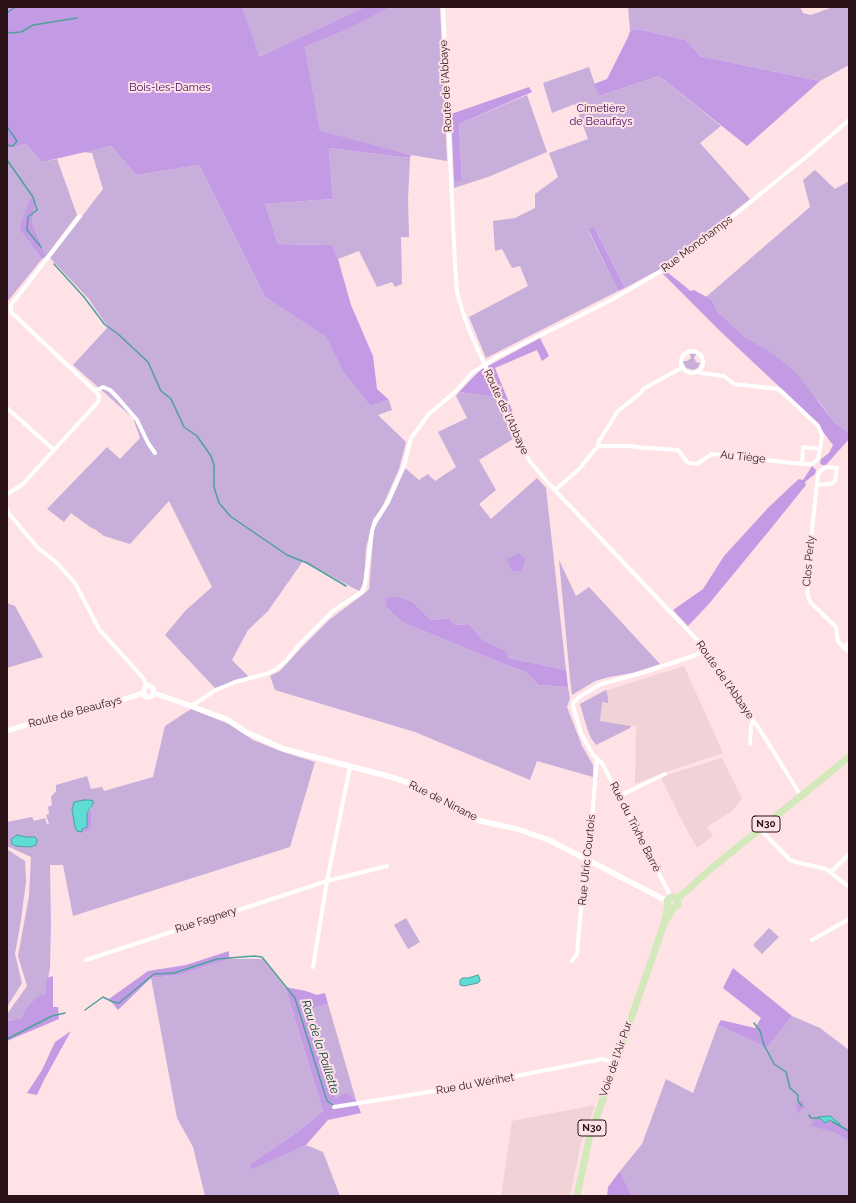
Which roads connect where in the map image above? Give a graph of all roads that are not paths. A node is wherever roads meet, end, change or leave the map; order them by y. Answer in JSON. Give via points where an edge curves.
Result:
{"nodes":[{"id":1,"x":443,"y":7,"type":"edge"},
{"id":2,"x":849,"y":120,"type":"edge"},
{"id":3,"x":80,"y":216,"type":"dead end"},
{"id":4,"x":485,"y":364,"type":"junction"},
{"id":5,"x":683,"y":367,"type":"junction"},
{"id":6,"x":698,"y":371,"type":"junction"},
{"id":7,"x":95,"y":391,"type":"junction"},
{"id":8,"x":7,"y":408,"type":"edge"},
{"id":9,"x":598,"y":446,"type":"junction"},
{"id":10,"x":820,"y":449,"type":"junction"},
{"id":11,"x":54,"y":450,"type":"junction"},
{"id":12,"x":155,"y":453,"type":"dead end"},
{"id":13,"x":802,"y":464,"type":"junction"},
{"id":14,"x":817,"y":485,"type":"junction"},
{"id":15,"x":555,"y":490,"type":"junction"},
{"id":16,"x":7,"y":494,"type":"edge"},
{"id":17,"x":7,"y":509,"type":"edge"},
{"id":18,"x":849,"y":642,"type":"edge"},
{"id":19,"x":844,"y":648,"type":"junction"},
{"id":20,"x":706,"y":650,"type":"junction"},
{"id":21,"x":849,"y":652,"type":"edge"},
{"id":22,"x":146,"y":686,"type":"junction"},
{"id":23,"x":143,"y":693,"type":"junction"},
{"id":24,"x":154,"y":693,"type":"junction"},
{"id":25,"x":191,"y":706,"type":"junction"},
{"id":26,"x":754,"y":722,"type":"junction"},
{"id":27,"x":7,"y":731,"type":"edge"},
{"id":28,"x":750,"y":744,"type":"dead end"},
{"id":29,"x":849,"y":757,"type":"edge"},
{"id":30,"x":597,"y":758,"type":"junction"},
{"id":31,"x":350,"y":767,"type":"junction"},
{"id":32,"x":665,"y":774,"type":"dead end"},
{"id":33,"x":619,"y":796,"type":"junction"},
{"id":34,"x":801,"y":796,"type":"junction"},
{"id":35,"x":760,"y":829,"type":"junction"},
{"id":36,"x":849,"y":854,"type":"edge"},
{"id":37,"x":588,"y":859,"type":"junction"},
{"id":38,"x":387,"y":866,"type":"dead end"},
{"id":39,"x":831,"y":872,"type":"junction"},
{"id":40,"x":327,"y":880,"type":"junction"},
{"id":41,"x":849,"y":887,"type":"edge"},
{"id":42,"x":671,"y":902,"type":"junction"},
{"id":43,"x":849,"y":919,"type":"edge"},
{"id":44,"x":812,"y":940,"type":"dead end"},
{"id":45,"x":86,"y":960,"type":"dead end"},
{"id":46,"x":572,"y":961,"type":"dead end"},
{"id":47,"x":313,"y":967,"type":"dead end"},
{"id":48,"x":615,"y":1063,"type":"junction"},
{"id":49,"x":334,"y":1107,"type":"dead end"},
{"id":50,"x":577,"y":1196,"type":"edge"}],
"edges":[{"from":1,"to":4,"type":"street","name":"Route de l'Abbaye","via":[[457,292],[463,314]]},
{"from":2,"to":4,"type":"street","name":"Rue Monchamps","via":[[675,263],[613,299]]},
{"from":3,"to":7,"type":"street","via":[[11,305],[11,312]]},
{"from":4,"to":15,"type":"street","name":"Route de l'Abbaye","via":[[526,456]]},
{"from":4,"to":25,"type":"street","name":"Rue Monchamps","via":[[429,414],[412,438],[404,466],[372,531],[362,592],[333,612],[275,670],[216,690]]},
{"from":5,"to":6,"type":"street","via":[[690,372]]},
{"from":5,"to":6,"type":"street","via":[[681,363],[685,354],[695,351],[699,353],[703,362]]},
{"from":5,"to":9,"type":"street","via":[[643,389],[618,411]]},
{"from":6,"to":10,"type":"street","via":[[724,376],[734,384],[778,389],[818,426],[822,435]]},
{"from":7,"to":11,"type":"street","via":[[99,396],[98,402]]},
{"from":7,"to":12,"type":"street","via":[[103,388],[110,390],[117,397],[137,420]]},
{"from":8,"to":11,"type":"street"},
{"from":9,"to":13,"type":"street","name":"Au Tiège","via":[[678,450],[688,463],[697,464],[712,454]]},
{"from":9,"to":15,"type":"street","via":[[580,469]]},
{"from":10,"to":13,"type":"street","name":"Au Tiège","via":[[818,459],[812,464]]},
{"from":10,"to":13,"type":"street","via":[[803,447]]},
{"from":11,"to":16,"type":"street","via":[[22,485]]},
{"from":14,"to":14,"type":"street","name":"Clos Perly","via":[[820,471],[827,467],[837,468],[835,481],[831,484]]},
{"from":14,"to":19,"type":"street","name":"Clos Perly","via":[[807,593],[811,603],[836,627],[838,642]]},
{"from":15,"to":20,"type":"street","name":"Route de l'Abbaye"},
{"from":17,"to":22,"type":"street","via":[[38,548],[56,562],[75,583],[100,629],[144,679]]},
{"from":18,"to":19,"type":"street"},
{"from":19,"to":21,"type":"street","name":"Clos Perly"},
{"from":20,"to":26,"type":"street","name":"Route de l'Abbaye"},
{"from":20,"to":30,"type":"street","name":"Rue du Trixhe Barré","via":[[664,666],[601,684],[576,699],[573,706],[581,733]]},
{"from":22,"to":23,"type":"street"},
{"from":22,"to":24,"type":"street","via":[[153,688]]},
{"from":23,"to":24,"type":"street","name":"Route de Beaufays","via":[[148,697]]},
{"from":23,"to":27,"type":"street","name":"Route de Beaufays","via":[[91,710],[46,718]]},
{"from":24,"to":25,"type":"street","name":"Rue de Ninane"},
{"from":25,"to":31,"type":"street","name":"Rue de Ninane","via":[[228,720],[284,749]]},
{"from":26,"to":28,"type":"street","via":[[751,725]]},
{"from":26,"to":34,"type":"street","name":"Route de l'Abbaye"},
{"from":29,"to":34,"type":"main road","number":"N30"},
{"from":30,"to":33,"type":"street","name":"Rue du Trixhe Barré"},
{"from":30,"to":37,"type":"street","name":"Rue Ulric Courtois"},
{"from":31,"to":37,"type":"street","name":"Rue de Ninane","via":[[415,785],[476,820],[543,838]]},
{"from":31,"to":40,"type":"street"},
{"from":32,"to":33,"type":"street"},
{"from":33,"to":42,"type":"street","name":"Rue du Trixhe Barré"},
{"from":34,"to":35,"type":"main road","number":"N30"},
{"from":35,"to":39,"type":"street","via":[[790,860]]},
{"from":35,"to":42,"type":"main road","number":"N30"},
{"from":36,"to":39,"type":"street"},
{"from":37,"to":42,"type":"street","name":"Rue de Ninane"},
{"from":37,"to":46,"type":"street","name":"Rue Ulric Courtois","via":[[585,865],[577,954]]},
{"from":38,"to":40,"type":"street","name":"Rue Fagnery"},
{"from":39,"to":41,"type":"street"},
{"from":40,"to":45,"type":"street","name":"Rue Fagnery"},
{"from":40,"to":47,"type":"street"},
{"from":42,"to":48,"type":"main road","name":"Voie de l'Air Pur","number":"N30"},
{"from":43,"to":44,"type":"street"},
{"from":48,"to":49,"type":"street","name":"Rue du Wérihet","via":[[602,1059],[460,1087]]},
{"from":48,"to":50,"type":"main road","name":"Voie de l'Air Pur","number":"N30","via":[[589,1139]]}]}
